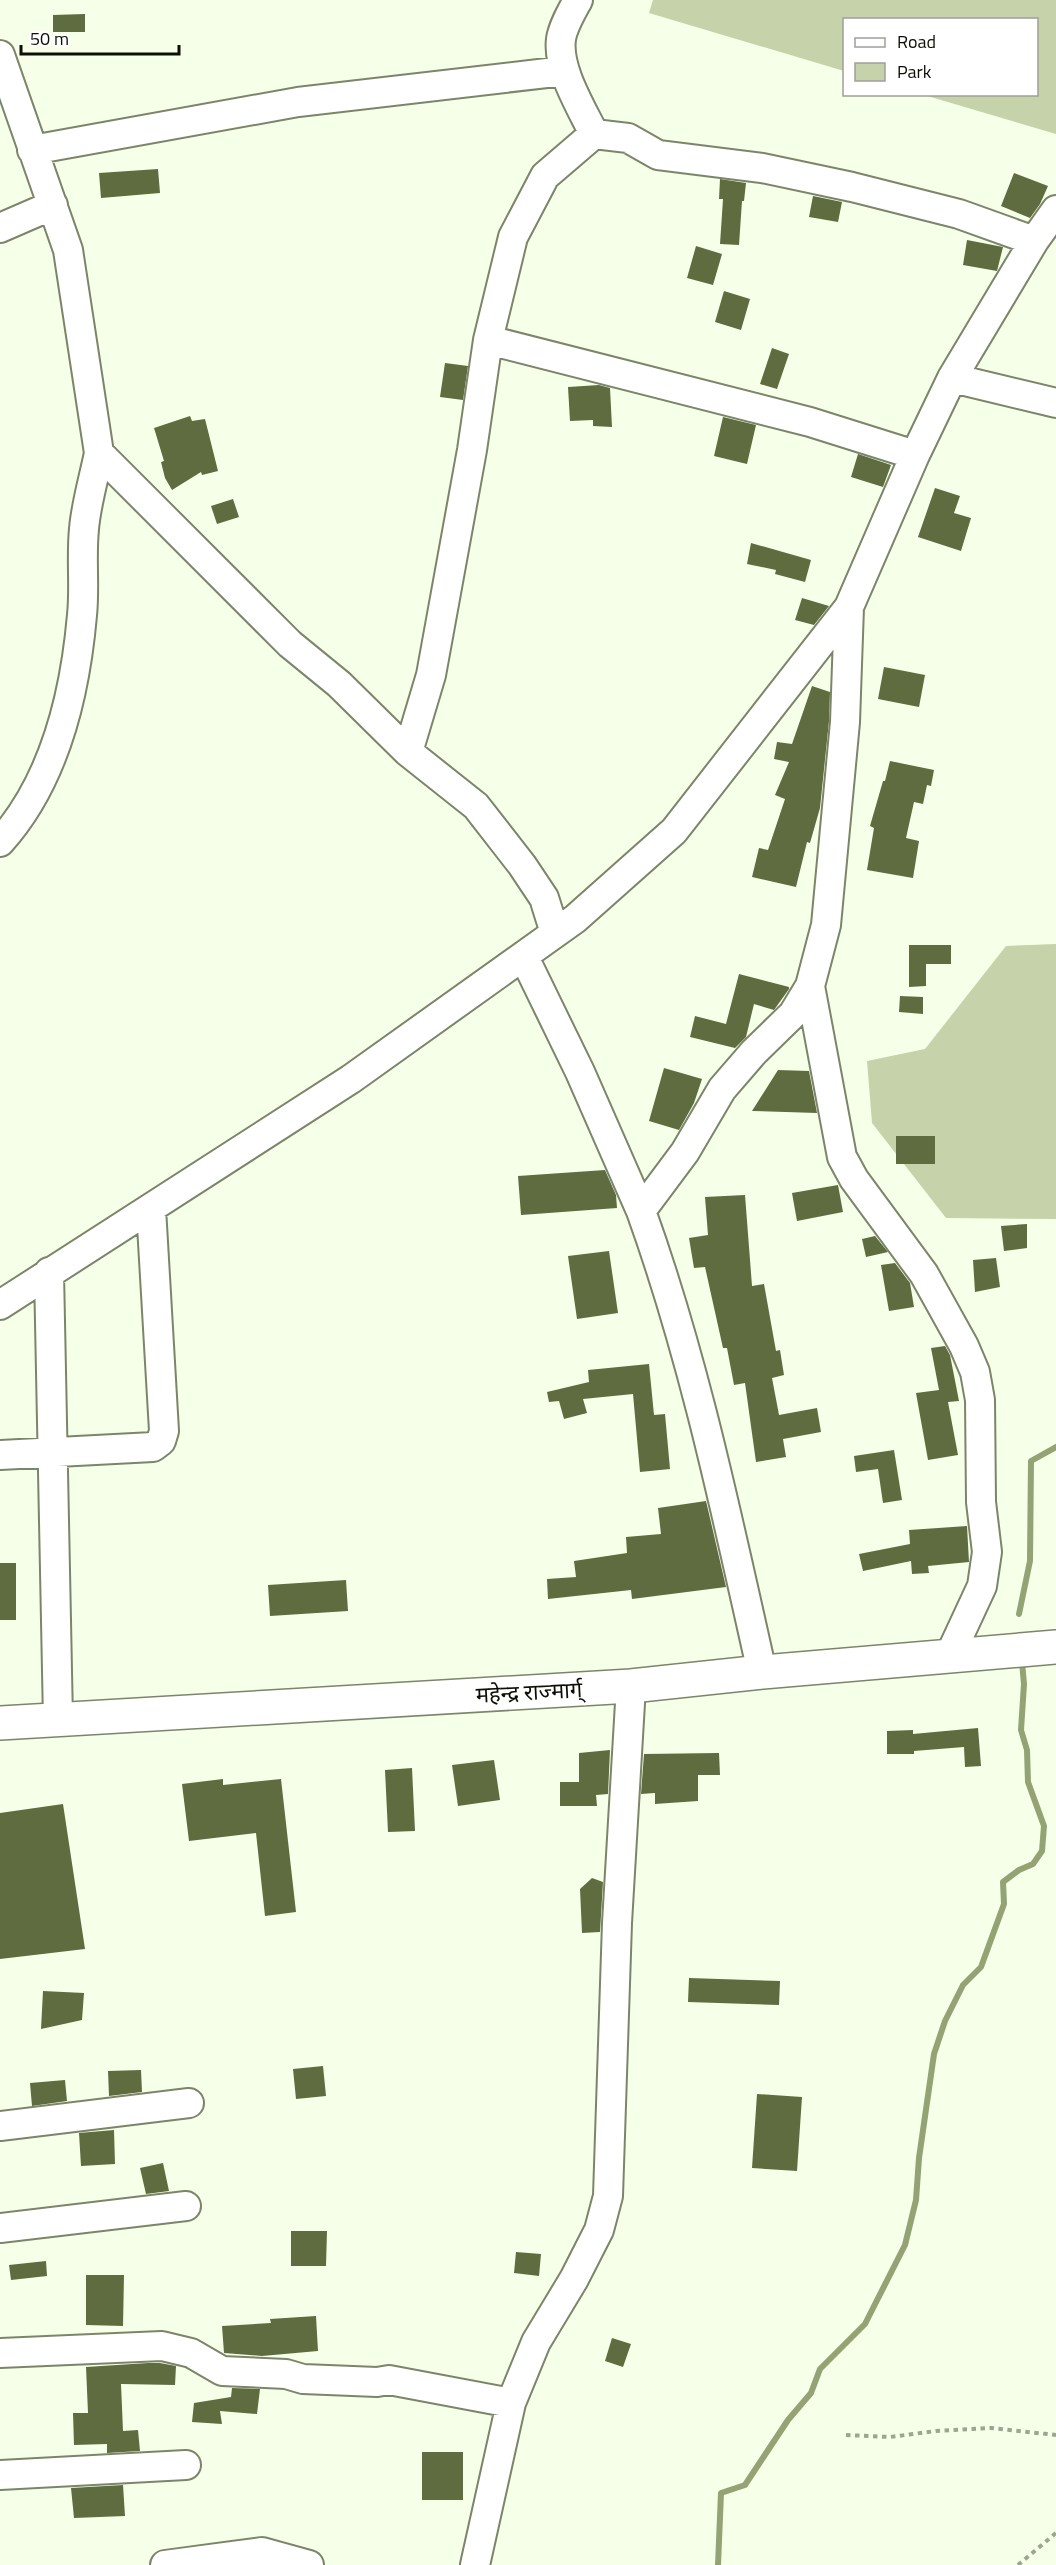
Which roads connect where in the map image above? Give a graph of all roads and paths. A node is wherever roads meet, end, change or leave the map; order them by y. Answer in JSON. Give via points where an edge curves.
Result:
{"nodes":[{"id":1,"x":578,"y":0,"type":"edge"},
{"id":2,"x":0,"y":55,"type":"edge"},
{"id":3,"x":564,"y":71,"type":"junction"},
{"id":4,"x":594,"y":134,"type":"junction"},
{"id":5,"x":32,"y":150,"type":"junction"},
{"id":6,"x":53,"y":206,"type":"junction"},
{"id":7,"x":1056,"y":210,"type":"edge"},
{"id":8,"x":0,"y":228,"type":"edge"},
{"id":9,"x":1034,"y":241,"type":"junction"},
{"id":10,"x":488,"y":340,"type":"junction"},
{"id":11,"x":952,"y":378,"type":"junction"},
{"id":12,"x":1056,"y":403,"type":"edge"},
{"id":13,"x":99,"y":453,"type":"junction"},
{"id":14,"x":915,"y":455,"type":"junction"},
{"id":15,"x":849,"y":607,"type":"junction"},
{"id":16,"x":408,"y":752,"type":"junction"},
{"id":17,"x":0,"y":843,"type":"edge"},
{"id":18,"x":555,"y":933,"type":"junction"},
{"id":19,"x":524,"y":957,"type":"junction"},
{"id":20,"x":810,"y":986,"type":"junction"},
{"id":21,"x":151,"y":1208,"type":"junction"},
{"id":22,"x":641,"y":1211,"type":"junction"},
{"id":23,"x":49,"y":1272,"type":"junction"},
{"id":24,"x":0,"y":1305,"type":"edge"},
{"id":25,"x":54,"y":1452,"type":"junction"},
{"id":26,"x":0,"y":1455,"type":"edge"},
{"id":27,"x":1056,"y":1647,"type":"edge"},
{"id":28,"x":949,"y":1657,"type":"junction"},
{"id":29,"x":762,"y":1672,"type":"junction"},
{"id":30,"x":631,"y":1686,"type":"junction"},
{"id":31,"x":58,"y":1720,"type":"junction"},
{"id":32,"x":0,"y":1722,"type":"edge"},
{"id":33,"x":189,"y":2103,"type":"dead end"},
{"id":34,"x":0,"y":2126,"type":"edge"},
{"id":35,"x":186,"y":2206,"type":"dead end"},
{"id":36,"x":0,"y":2228,"type":"edge"},
{"id":37,"x":0,"y":2353,"type":"edge"},
{"id":38,"x":511,"y":2403,"type":"junction"},
{"id":39,"x":846,"y":2435,"type":"dead end"},
{"id":40,"x":1056,"y":2435,"type":"edge"},
{"id":41,"x":186,"y":2465,"type":"dead end"},
{"id":42,"x":0,"y":2475,"type":"edge"},
{"id":43,"x":1056,"y":2534,"type":"edge"},
{"id":44,"x":165,"y":2565,"type":"edge"},
{"id":45,"x":309,"y":2565,"type":"edge"},
{"id":46,"x":476,"y":2565,"type":"edge"},
{"id":47,"x":1018,"y":2565,"type":"edge"}],
"edges":[{"from":1,"to":3,"type":"street","via":[[561,37]]},
{"from":2,"to":5,"type":"street"},
{"from":3,"to":4,"type":"street"},
{"from":3,"to":5,"type":"street","via":[[298,102]]},
{"from":4,"to":9,"type":"street","via":[[628,138],[658,155],[762,168],[852,187],[959,214]]},
{"from":4,"to":10,"type":"street","via":[[545,176],[513,237]]},
{"from":5,"to":6,"type":"street"},
{"from":6,"to":8,"type":"street"},
{"from":6,"to":13,"type":"street","via":[[68,250]]},
{"from":7,"to":9,"type":"street"},
{"from":9,"to":11,"type":"street"},
{"from":10,"to":14,"type":"street","via":[[810,422]]},
{"from":10,"to":16,"type":"street","via":[[431,675]]},
{"from":11,"to":12,"type":"street"},
{"from":11,"to":14,"type":"street"},
{"from":13,"to":16,"type":"street","via":[[290,644],[339,684]]},
{"from":13,"to":17,"type":"street","via":[[84,528],[83,614],[72,696],[57,746],[37,789]]},
{"from":14,"to":15,"type":"street"},
{"from":15,"to":18,"type":"street","via":[[674,831],[610,890]]},
{"from":15,"to":20,"type":"street","via":[[845,722],[826,925]]},
{"from":16,"to":18,"type":"street","via":[[476,806],[544,898]]},
{"from":18,"to":19,"type":"street"},
{"from":19,"to":21,"type":"street","via":[[351,1079]]},
{"from":19,"to":22,"type":"street"},
{"from":20,"to":22,"type":"street","via":[[793,1014],[723,1089],[685,1152]]},
{"from":20,"to":28,"type":"street","via":[[842,1157],[924,1274],[975,1372],[980,1400],[981,1502],[987,1552],[981,1586]]},
{"from":21,"to":23,"type":"street"},
{"from":21,"to":25,"type":"street","via":[[164,1431],[161,1441],[153,1447]]},
{"from":22,"to":29,"type":"street","via":[[710,1442]]},
{"from":23,"to":24,"type":"street"},
{"from":23,"to":25,"type":"street"},
{"from":25,"to":26,"type":"street"},
{"from":25,"to":31,"type":"street"},
{"from":27,"to":28,"type":"highway","name":"महेन्द्र राज्मार्ग्"},
{"from":28,"to":29,"type":"highway","name":"महेन्द्र राज्मार्ग्"},
{"from":29,"to":30,"type":"highway","name":"महेन्द्र राज्मार्ग्"},
{"from":30,"to":31,"type":"highway","name":"महेन्द्र राज्मार्ग्"},
{"from":30,"to":38,"type":"street","via":[[617,1923],[608,2196],[599,2230],[536,2342]]},
{"from":31,"to":32,"type":"highway","name":"महेन्द्र राज्मार्ग्"},
{"from":33,"to":34,"type":"street"},
{"from":35,"to":36,"type":"street"},
{"from":37,"to":38,"type":"street","via":[[162,2346],[191,2353],[222,2371],[286,2374],[303,2379],[389,2380]]},
{"from":38,"to":46,"type":"street"},
{"from":39,"to":40,"type":"path","via":[[890,2437],[991,2428]]},
{"from":41,"to":42,"type":"street"},
{"from":43,"to":47,"type":"path"},
{"from":44,"to":45,"type":"street","via":[[262,2552]]}]}
